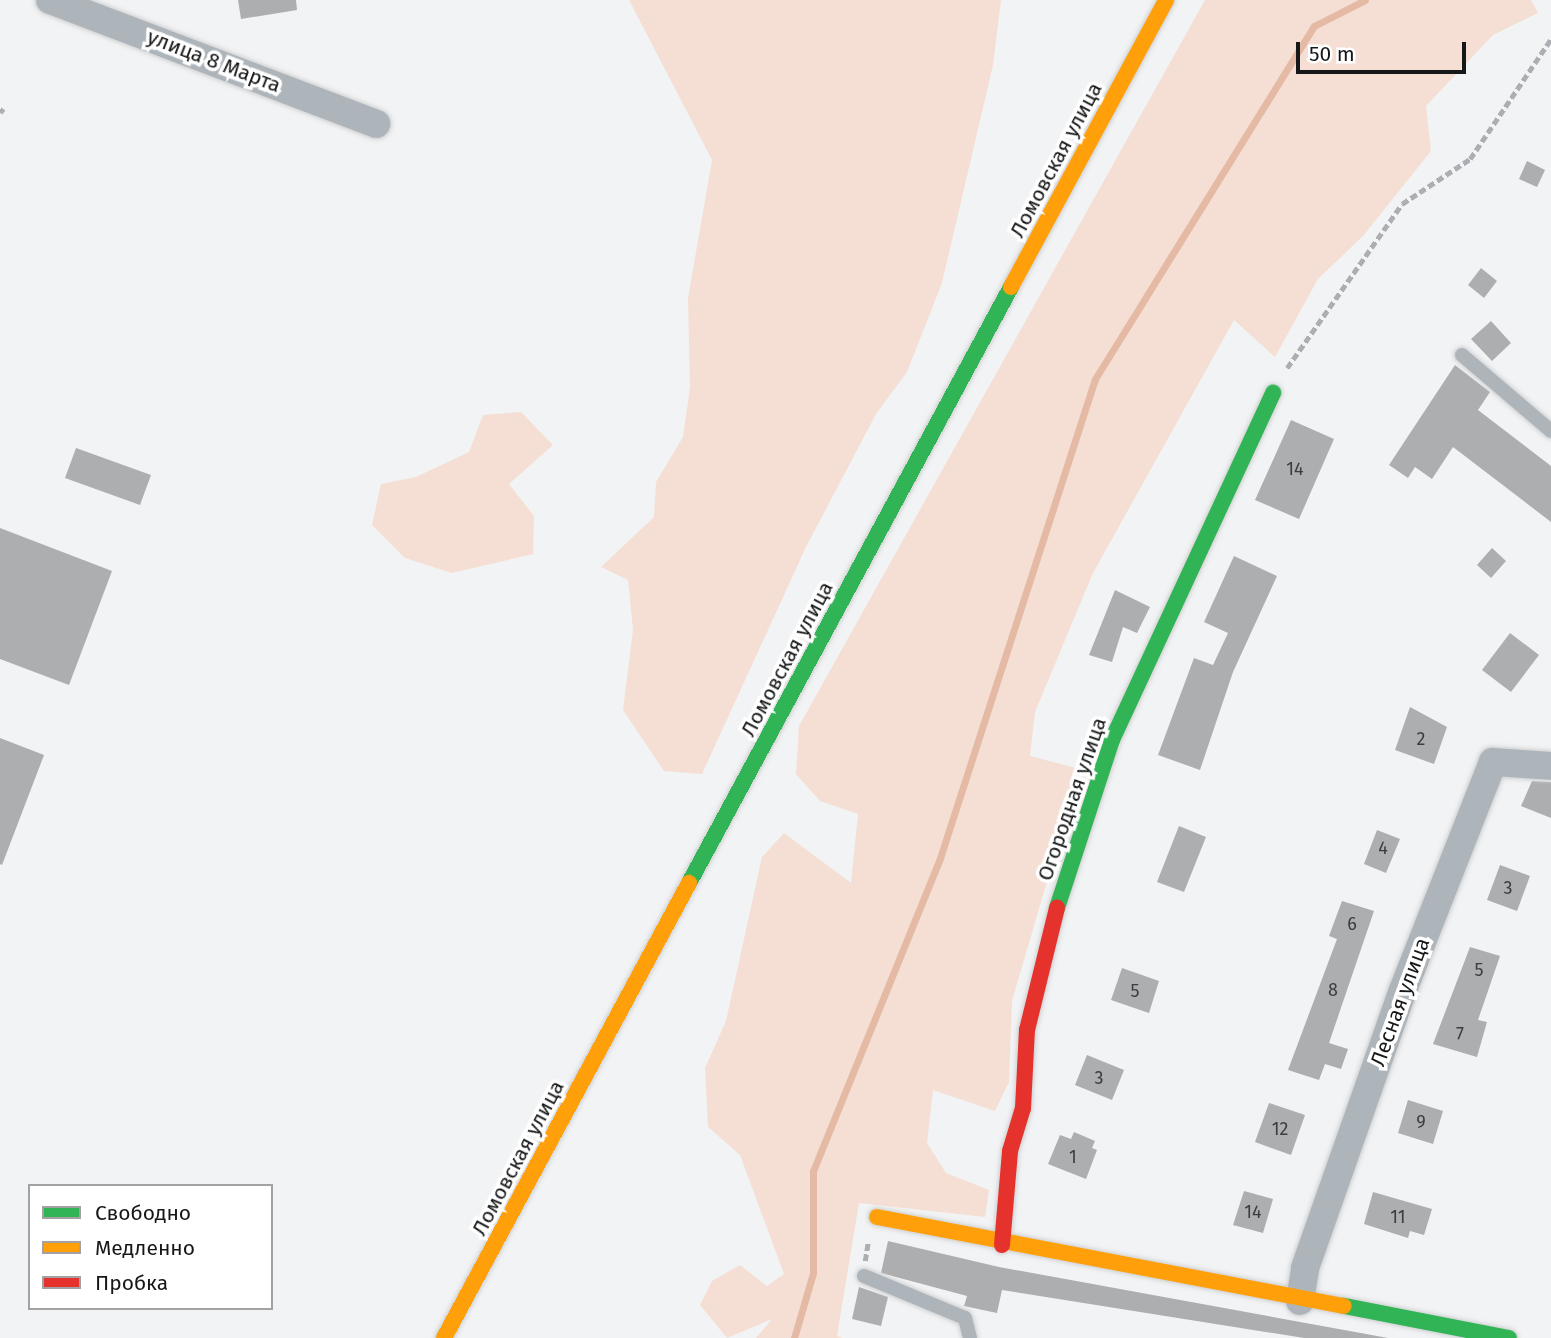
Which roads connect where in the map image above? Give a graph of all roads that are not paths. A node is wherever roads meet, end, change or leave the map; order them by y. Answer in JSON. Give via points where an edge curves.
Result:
{"nodes":[{"id":1,"x":50,"y":0,"type":"edge"},
{"id":2,"x":1166,"y":0,"type":"edge"},
{"id":3,"x":376,"y":124,"type":"dead end"},
{"id":4,"x":1462,"y":355,"type":"dead end"},
{"id":5,"x":1272,"y":393,"type":"road end"},
{"id":6,"x":1551,"y":431,"type":"edge"},
{"id":7,"x":1551,"y":766,"type":"edge"},
{"id":8,"x":877,"y":1217,"type":"dead end"},
{"id":9,"x":1002,"y":1245,"type":"junction"},
{"id":10,"x":864,"y":1276,"type":"dead end"},
{"id":11,"x":1300,"y":1301,"type":"junction"},
{"id":12,"x":1403,"y":1320,"type":"junction"},
{"id":13,"x":444,"y":1338,"type":"edge"},
{"id":14,"x":970,"y":1338,"type":"edge"},
{"id":15,"x":1399,"y":1338,"type":"edge"},
{"id":16,"x":1509,"y":1338,"type":"edge"}],
"edges":[{"from":1,"to":3,"type":"street","name":"улица 8 Марта"},
{"from":2,"to":13,"type":"street","name":"Ломовская улица"},
{"from":4,"to":6,"type":"lane"},
{"from":5,"to":9,"type":"street","name":"Огородная улица","via":[[1112,740],[1043,952],[1027,1030],[1023,1108],[1010,1151]]},
{"from":7,"to":11,"type":"street","name":"Лесная улица","via":[[1493,762],[1398,1002],[1305,1268]]},
{"from":8,"to":9,"type":"street"},
{"from":9,"to":11,"type":"street"},
{"from":10,"to":14,"type":"lane","via":[[965,1318]]},
{"from":11,"to":12,"type":"street"},
{"from":12,"to":15,"type":"lane"},
{"from":12,"to":16,"type":"street"}]}
